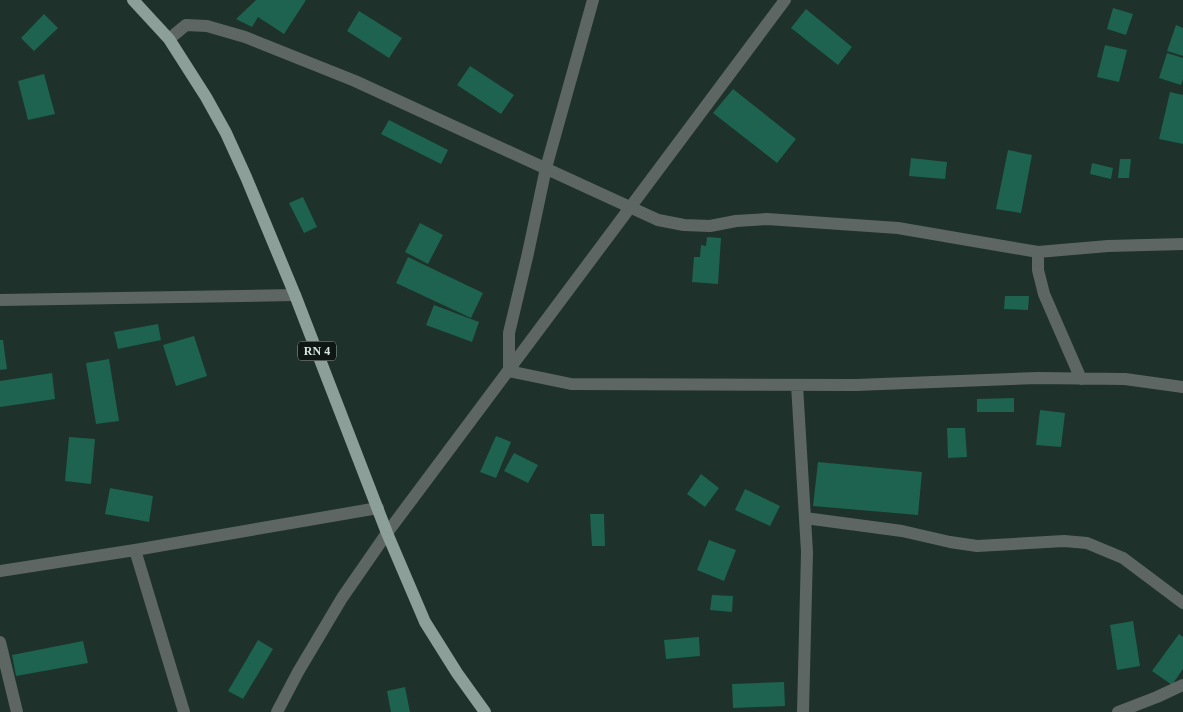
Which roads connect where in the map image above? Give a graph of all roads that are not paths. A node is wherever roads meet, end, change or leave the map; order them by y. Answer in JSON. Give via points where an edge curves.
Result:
{"nodes":[{"id":1,"x":133,"y":0,"type":"edge"},
{"id":2,"x":593,"y":0,"type":"edge"},
{"id":3,"x":785,"y":0,"type":"edge"},
{"id":4,"x":169,"y":39,"type":"junction"},
{"id":5,"x":546,"y":168,"type":"junction"},
{"id":6,"x":630,"y":207,"type":"junction"},
{"id":7,"x":1183,"y":244,"type":"edge"},
{"id":8,"x":1038,"y":252,"type":"junction"},
{"id":9,"x":296,"y":295,"type":"junction"},
{"id":10,"x":0,"y":300,"type":"edge"},
{"id":11,"x":509,"y":371,"type":"junction"},
{"id":12,"x":1080,"y":379,"type":"junction"},
{"id":13,"x":797,"y":385,"type":"junction"},
{"id":14,"x":1183,"y":387,"type":"edge"},
{"id":15,"x":378,"y":508,"type":"junction"},
{"id":16,"x":805,"y":518,"type":"junction"},
{"id":17,"x":388,"y":533,"type":"junction"},
{"id":18,"x":135,"y":550,"type":"junction"},
{"id":19,"x":0,"y":571,"type":"edge"},
{"id":20,"x":1183,"y":603,"type":"edge"},
{"id":21,"x":0,"y":642,"type":"edge"},
{"id":22,"x":1183,"y":685,"type":"edge"},
{"id":23,"x":17,"y":712,"type":"edge"},
{"id":24,"x":184,"y":712,"type":"edge"},
{"id":25,"x":278,"y":712,"type":"edge"},
{"id":26,"x":486,"y":712,"type":"edge"},
{"id":27,"x":803,"y":712,"type":"edge"},
{"id":28,"x":1118,"y":712,"type":"edge"}],
"edges":[{"from":1,"to":4,"type":"main road","number":"RN 4"},
{"from":2,"to":5,"type":"street"},
{"from":3,"to":6,"type":"street"},
{"from":4,"to":5,"type":"street","via":[[186,25],[207,26],[246,37]]},
{"from":4,"to":9,"type":"main road","number":"RN 4","via":[[226,133]]},
{"from":5,"to":6,"type":"street"},
{"from":5,"to":11,"type":"street","via":[[510,333]]},
{"from":6,"to":8,"type":"street","via":[[658,220],[684,224],[710,226],[767,219],[898,228]]},
{"from":6,"to":11,"type":"street"},
{"from":7,"to":8,"type":"street"},
{"from":8,"to":12,"type":"street","via":[[1038,270],[1044,294]]},
{"from":9,"to":10,"type":"street"},
{"from":9,"to":15,"type":"main road","number":"RN 4"},
{"from":11,"to":13,"type":"street","via":[[570,384]]},
{"from":11,"to":17,"type":"street"},
{"from":12,"to":13,"type":"street"},
{"from":12,"to":14,"type":"street","via":[[1125,379]]},
{"from":13,"to":16,"type":"street"},
{"from":15,"to":17,"type":"main road","number":"RN 4"},
{"from":15,"to":18,"type":"street"},
{"from":16,"to":20,"type":"street","via":[[902,531],[977,546],[1064,541],[1088,543],[1123,558]]},
{"from":16,"to":27,"type":"street"},
{"from":17,"to":25,"type":"street","via":[[342,598]]},
{"from":17,"to":26,"type":"main road","number":"RN 4","via":[[425,622]]},
{"from":18,"to":19,"type":"street"},
{"from":18,"to":24,"type":"street"},
{"from":21,"to":23,"type":"street"},
{"from":22,"to":28,"type":"street"}]}
